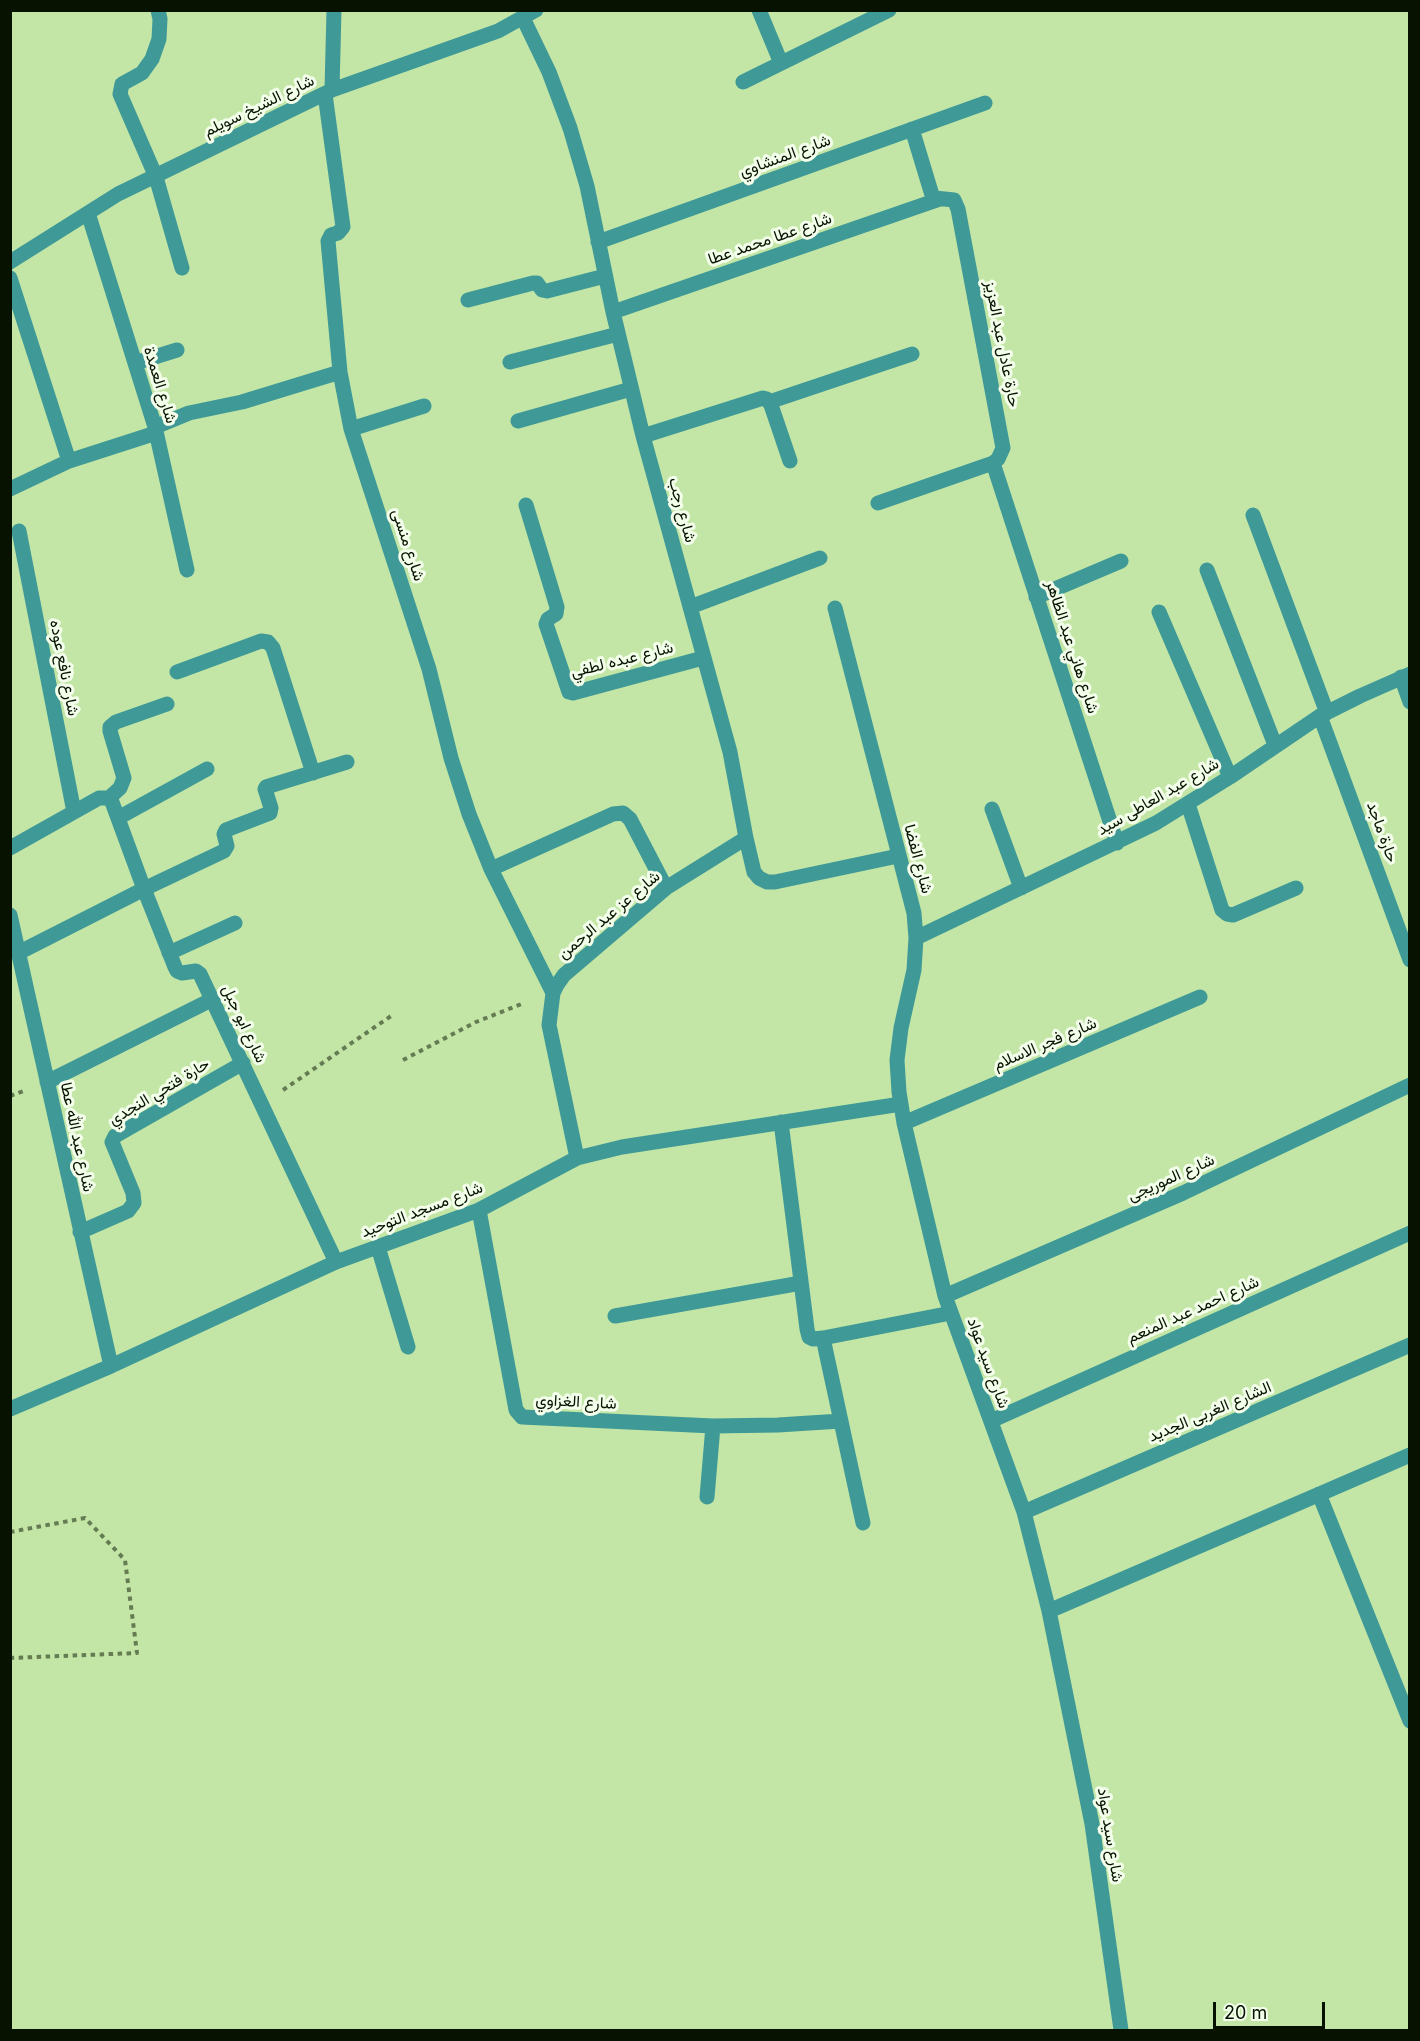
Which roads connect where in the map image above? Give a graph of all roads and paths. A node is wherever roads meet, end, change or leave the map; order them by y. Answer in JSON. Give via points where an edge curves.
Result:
{"nodes":[{"id":1,"x":158,"y":10,"type":"edge"},
{"id":2,"x":334,"y":10,"type":"edge"},
{"id":3,"x":759,"y":10,"type":"edge"},
{"id":4,"x":889,"y":10,"type":"edge"},
{"id":5,"x":529,"y":14,"type":"edge"},
{"id":6,"x":781,"y":63,"type":"junction"},
{"id":7,"x":742,"y":82,"type":"dead end"},
{"id":8,"x":329,"y":92,"type":"junction"},
{"id":9,"x":984,"y":103,"type":"dead end"},
{"id":10,"x":912,"y":129,"type":"junction"},
{"id":11,"x":156,"y":177,"type":"junction"},
{"id":12,"x":940,"y":199,"type":"junction"},
{"id":13,"x":88,"y":213,"type":"junction"},
{"id":14,"x":598,"y":242,"type":"junction"},
{"id":15,"x":10,"y":262,"type":"edge"},
{"id":16,"x":182,"y":268,"type":"dead end"},
{"id":17,"x":605,"y":276,"type":"junction"},
{"id":18,"x":10,"y":278,"type":"edge"},
{"id":19,"x":468,"y":300,"type":"dead end"},
{"id":20,"x":613,"y":312,"type":"junction"},
{"id":21,"x":618,"y":334,"type":"junction"},
{"id":22,"x":177,"y":350,"type":"dead end"},
{"id":23,"x":912,"y":354,"type":"dead end"},
{"id":24,"x":510,"y":362,"type":"dead end"},
{"id":25,"x":135,"y":363,"type":"junction"},
{"id":26,"x":340,"y":372,"type":"junction"},
{"id":27,"x":631,"y":389,"type":"junction"},
{"id":28,"x":770,"y":402,"type":"junction"},
{"id":29,"x":424,"y":406,"type":"dead end"},
{"id":30,"x":518,"y":421,"type":"dead end"},
{"id":31,"x":351,"y":429,"type":"junction"},
{"id":32,"x":156,"y":430,"type":"junction"},
{"id":33,"x":643,"y":436,"type":"junction"},
{"id":34,"x":69,"y":461,"type":"junction"},
{"id":35,"x":789,"y":461,"type":"dead end"},
{"id":36,"x":993,"y":462,"type":"junction"},
{"id":37,"x":10,"y":489,"type":"edge"},
{"id":38,"x":878,"y":503,"type":"dead end"},
{"id":39,"x":526,"y":505,"type":"dead end"},
{"id":40,"x":1253,"y":515,"type":"dead end"},
{"id":41,"x":19,"y":531,"type":"dead end"},
{"id":42,"x":820,"y":558,"type":"dead end"},
{"id":43,"x":1121,"y":561,"type":"dead end"},
{"id":44,"x":187,"y":570,"type":"dead end"},
{"id":45,"x":1208,"y":570,"type":"dead end"},
{"id":46,"x":1036,"y":597,"type":"junction"},
{"id":47,"x":690,"y":607,"type":"junction"},
{"id":48,"x":835,"y":608,"type":"dead end"},
{"id":49,"x":1159,"y":612,"type":"dead end"},
{"id":50,"x":704,"y":658,"type":"junction"},
{"id":51,"x":177,"y":672,"type":"dead end"},
{"id":52,"x":1405,"y":675,"type":"edge"},
{"id":53,"x":1410,"y":702,"type":"edge"},
{"id":54,"x":167,"y":704,"type":"dead end"},
{"id":55,"x":1323,"y":715,"type":"junction"},
{"id":56,"x":1275,"y":745,"type":"junction"},
{"id":57,"x":347,"y":762,"type":"dead end"},
{"id":58,"x":207,"y":769,"type":"dead end"},
{"id":59,"x":313,"y":772,"type":"junction"},
{"id":60,"x":1230,"y":777,"type":"junction"},
{"id":61,"x":108,"y":798,"type":"junction"},
{"id":62,"x":1188,"y":804,"type":"junction"},
{"id":63,"x":992,"y":809,"type":"dead end"},
{"id":64,"x":74,"y":812,"type":"junction"},
{"id":65,"x":118,"y":818,"type":"junction"},
{"id":66,"x":746,"y":838,"type":"junction"},
{"id":67,"x":1117,"y":843,"type":"junction"},
{"id":68,"x":10,"y":848,"type":"edge"},
{"id":69,"x":898,"y":856,"type":"junction"},
{"id":70,"x":491,"y":869,"type":"junction"},
{"id":71,"x":666,"y":888,"type":"junction"},
{"id":72,"x":1021,"y":888,"type":"junction"},
{"id":73,"x":1296,"y":888,"type":"dead end"},
{"id":74,"x":144,"y":889,"type":"junction"},
{"id":75,"x":10,"y":915,"type":"edge"},
{"id":76,"x":235,"y":923,"type":"dead end"},
{"id":77,"x":916,"y":938,"type":"junction"},
{"id":78,"x":18,"y":953,"type":"junction"},
{"id":79,"x":170,"y":953,"type":"junction"},
{"id":80,"x":1410,"y":960,"type":"edge"},
{"id":81,"x":553,"y":993,"type":"junction"},
{"id":82,"x":1200,"y":997,"type":"dead end"},
{"id":83,"x":213,"y":999,"type":"junction"},
{"id":84,"x":390,"y":1016,"type":"dead end"},
{"id":85,"x":403,"y":1060,"type":"dead end"},
{"id":86,"x":243,"y":1063,"type":"junction"},
{"id":87,"x":47,"y":1082,"type":"junction"},
{"id":88,"x":1410,"y":1085,"type":"edge"},
{"id":89,"x":262,"y":1104,"type":"junction"},
{"id":90,"x":901,"y":1104,"type":"junction"},
{"id":91,"x":781,"y":1122,"type":"junction"},
{"id":92,"x":904,"y":1124,"type":"junction"},
{"id":93,"x":577,"y":1158,"type":"junction"},
{"id":94,"x":479,"y":1210,"type":"junction"},
{"id":95,"x":80,"y":1232,"type":"junction"},
{"id":96,"x":1410,"y":1233,"type":"edge"},
{"id":97,"x":378,"y":1247,"type":"junction"},
{"id":98,"x":336,"y":1262,"type":"junction"},
{"id":99,"x":801,"y":1283,"type":"junction"},
{"id":100,"x":945,"y":1296,"type":"junction"},
{"id":101,"x":951,"y":1313,"type":"junction"},
{"id":102,"x":615,"y":1316,"type":"dead end"},
{"id":103,"x":824,"y":1338,"type":"junction"},
{"id":104,"x":1410,"y":1345,"type":"edge"},
{"id":105,"x":408,"y":1347,"type":"dead end"},
{"id":106,"x":111,"y":1366,"type":"junction"},
{"id":107,"x":10,"y":1409,"type":"edge"},
{"id":108,"x":841,"y":1421,"type":"junction"},
{"id":109,"x":991,"y":1421,"type":"junction"},
{"id":110,"x":713,"y":1426,"type":"junction"},
{"id":111,"x":1410,"y":1455,"type":"edge"},
{"id":112,"x":1319,"y":1494,"type":"junction"},
{"id":113,"x":706,"y":1497,"type":"dead end"},
{"id":114,"x":1024,"y":1512,"type":"junction"},
{"id":115,"x":863,"y":1523,"type":"dead end"},
{"id":116,"x":10,"y":1532,"type":"edge"},
{"id":117,"x":1048,"y":1611,"type":"junction"},
{"id":118,"x":10,"y":1658,"type":"edge"},
{"id":119,"x":1410,"y":1721,"type":"edge"},
{"id":120,"x":1120,"y":2031,"type":"edge"}],
"edges":[{"from":1,"to":11,"type":"street","via":[[159,39],[152,59],[142,73],[122,84],[120,94]]},
{"from":2,"to":8,"type":"street","name":"شارع منسى"},
{"from":3,"to":6,"type":"street"},
{"from":4,"to":6,"type":"street"},
{"from":5,"to":8,"type":"street","name":"شارع الشيخ سويلم","via":[[471,41]]},
{"from":5,"to":14,"type":"street","name":"شارع رجب","via":[[570,128]]},
{"from":6,"to":7,"type":"street"},
{"from":8,"to":11,"type":"street","name":"شارع الشيخ سويلم"},
{"from":8,"to":26,"type":"street","name":"شارع منسى","via":[[342,226],[328,242]]},
{"from":9,"to":10,"type":"street","name":"شارع المنشاوي"},
{"from":10,"to":12,"type":"street","name":"حارة عادل عبد العزيز","via":[[930,190]]},
{"from":10,"to":14,"type":"street","name":"شارع المنشاوي"},
{"from":11,"to":13,"type":"street","name":"شارع الشيخ سويلم"},
{"from":11,"to":16,"type":"street"},
{"from":12,"to":20,"type":"street","name":"شارع عطا محمد عطا"},
{"from":12,"to":36,"type":"street","name":"حارة عادل عبد العزيز","via":[[954,200],[958,209],[1002,442],[1001,454]]},
{"from":13,"to":15,"type":"street","name":"شارع الشيخ سويلم"},
{"from":13,"to":25,"type":"street","name":"شارع العمدة"},
{"from":14,"to":17,"type":"street","name":"شارع رجب"},
{"from":17,"to":19,"type":"street","via":[[546,291],[533,283]]},
{"from":17,"to":20,"type":"street","name":"شارع رجب"},
{"from":18,"to":34,"type":"street"},
{"from":20,"to":21,"type":"street","name":"شارع رجب"},
{"from":21,"to":24,"type":"street"},
{"from":21,"to":27,"type":"street","name":"شارع رجب"},
{"from":22,"to":25,"type":"street"},
{"from":23,"to":28,"type":"street"},
{"from":25,"to":32,"type":"street","name":"شارع العمدة"},
{"from":26,"to":31,"type":"street","name":"شارع منسى"},
{"from":26,"to":32,"type":"street","via":[[242,402],[189,413]]},
{"from":27,"to":30,"type":"street"},
{"from":27,"to":33,"type":"street","name":"شارع رجب"},
{"from":28,"to":33,"type":"street","via":[[758,399]]},
{"from":28,"to":35,"type":"street"},
{"from":29,"to":31,"type":"street"},
{"from":31,"to":70,"type":"street","name":"شارع منسى","via":[[429,669],[451,758]]},
{"from":32,"to":34,"type":"street"},
{"from":32,"to":44,"type":"street","name":"شارع العمدة"},
{"from":33,"to":47,"type":"street","name":"شارع رجب"},
{"from":34,"to":37,"type":"street"},
{"from":36,"to":38,"type":"street"},
{"from":36,"to":46,"type":"street","name":"شارع هاني عبد الظاهر"},
{"from":39,"to":50,"type":"street","name":"شارع عبده لطفي","via":[[557,607],[546,624],[569,692]]},
{"from":40,"to":55,"type":"street","name":"حارة ماجد"},
{"from":41,"to":64,"type":"street","name":"شارع نافع عوده"},
{"from":42,"to":47,"type":"street"},
{"from":43,"to":46,"type":"street"},
{"from":45,"to":56,"type":"street"},
{"from":46,"to":67,"type":"street","name":"شارع هاني عبد الظاهر"},
{"from":47,"to":50,"type":"street","name":"شارع رجب"},
{"from":48,"to":69,"type":"street","name":"شارع الفضا"},
{"from":49,"to":60,"type":"street"},
{"from":50,"to":66,"type":"street","name":"شارع رجب","via":[[730,752]]},
{"from":51,"to":59,"type":"street","via":[[261,641],[268,642]]},
{"from":52,"to":53,"type":"street"},
{"from":52,"to":55,"type":"street","name":"شارع عبد العاطى سيد"},
{"from":54,"to":61,"type":"street","via":[[110,727],[124,777],[120,788]]},
{"from":55,"to":56,"type":"street","name":"شارع عبد العاطى سيد"},
{"from":55,"to":80,"type":"street","name":"حارة ماجد"},
{"from":56,"to":60,"type":"street","name":"شارع عبد العاطى سيد"},
{"from":57,"to":59,"type":"street"},
{"from":58,"to":65,"type":"street"},
{"from":59,"to":74,"type":"street","via":[[265,788],[271,808],[268,815],[226,830],[224,851]]},
{"from":60,"to":62,"type":"street","name":"شارع عبد العاطى سيد"},
{"from":61,"to":64,"type":"street","via":[[99,798]]},
{"from":61,"to":65,"type":"street","name":"شارع ابو جبل"},
{"from":62,"to":67,"type":"street","name":"شارع عبد العاطى سيد"},
{"from":62,"to":73,"type":"street","via":[[1222,910],[1227,914],[1233,915]]},
{"from":63,"to":72,"type":"street"},
{"from":64,"to":68,"type":"street"},
{"from":65,"to":74,"type":"street","name":"شارع ابو جبل"},
{"from":66,"to":69,"type":"street","name":"شارع رجب","via":[[754,872],[767,882]]},
{"from":66,"to":71,"type":"street","name":"شارع عز عبد الرحمن"},
{"from":67,"to":72,"type":"street","name":"شارع عبد العاطى سيد"},
{"from":69,"to":77,"type":"street","name":"شارع الفضا","via":[[914,913]]},
{"from":70,"to":71,"type":"street","via":[[623,813],[630,819]]},
{"from":70,"to":81,"type":"street","name":"شارع منسى"},
{"from":71,"to":81,"type":"street","name":"شارع عز عبد الرحمن","via":[[564,975]]},
{"from":72,"to":77,"type":"street","name":"شارع عبد العاطى سيد"},
{"from":74,"to":78,"type":"street"},
{"from":74,"to":79,"type":"street","name":"شارع ابو جبل"},
{"from":75,"to":78,"type":"street","name":"شارع عبد الله عطا"},
{"from":76,"to":79,"type":"street"},
{"from":77,"to":90,"type":"street","name":"شارع الفضا","via":[[897,1060]]},
{"from":78,"to":87,"type":"street","name":"شارع عبد الله عطا"},
{"from":79,"to":83,"type":"street","name":"شارع ابو جبل","via":[[180,973],[199,971]]},
{"from":81,"to":85,"type":"path","via":[[476,1022]]},
{"from":81,"to":93,"type":"street","name":"شارع عز عبد الرحمن","via":[[549,1025]]},
{"from":82,"to":92,"type":"street","name":"شارع فجر الاسلام"},
{"from":83,"to":86,"type":"street","name":"شارع ابو جبل"},
{"from":83,"to":87,"type":"street"},
{"from":84,"to":89,"type":"path"},
{"from":86,"to":89,"type":"street","name":"شارع ابو جبل"},
{"from":86,"to":95,"type":"street","name":"حارة فتحي النجدي","via":[[115,1136],[112,1142],[135,1203],[128,1212]]},
{"from":87,"to":95,"type":"street","name":"شارع عبد الله عطا"},
{"from":88,"to":100,"type":"street","name":"شارع الموريجى","via":[[1183,1193]]},
{"from":89,"to":98,"type":"street","name":"شارع ابو جبل"},
{"from":90,"to":91,"type":"street","name":"شارع مسجد التوحيد"},
{"from":90,"to":92,"type":"street","name":"شارع الفضا"},
{"from":91,"to":93,"type":"street","name":"شارع مسجد التوحيد","via":[[622,1147]]},
{"from":91,"to":99,"type":"street"},
{"from":92,"to":100,"type":"street","name":"شارع سيد عواد"},
{"from":93,"to":94,"type":"street","name":"شارع مسجد التوحيد"},
{"from":94,"to":97,"type":"street","name":"شارع مسجد التوحيد"},
{"from":94,"to":110,"type":"street","name":"شارع الغزاوي","via":[[516,1410],[522,1417]]},
{"from":95,"to":106,"type":"street","name":"شارع عبد الله عطا"},
{"from":96,"to":109,"type":"street","name":"شارع احمد عبد المنعم"},
{"from":97,"to":98,"type":"street","name":"شارع مسجد التوحيد"},
{"from":97,"to":105,"type":"street"},
{"from":98,"to":106,"type":"street","name":"شارع مسجد التوحيد"},
{"from":99,"to":102,"type":"street"},
{"from":99,"to":103,"type":"street","via":[[808,1333],[813,1339]]},
{"from":100,"to":101,"type":"street","name":"شارع سيد عواد"},
{"from":101,"to":103,"type":"street"},
{"from":101,"to":109,"type":"street","name":"شارع سيد عواد"},
{"from":103,"to":108,"type":"street"},
{"from":104,"to":114,"type":"street","name":"الشارع الغربى الجديد"},
{"from":106,"to":107,"type":"street","name":"شارع مسجد التوحيد"},
{"from":108,"to":110,"type":"street","name":"شارع الغزاوي"},
{"from":108,"to":115,"type":"street"},
{"from":109,"to":114,"type":"street","name":"شارع سيد عواد"},
{"from":110,"to":113,"type":"street"},
{"from":111,"to":112,"type":"street"},
{"from":112,"to":117,"type":"street"},
{"from":112,"to":119,"type":"street"},
{"from":114,"to":117,"type":"street","name":"شارع سيد عواد"},
{"from":116,"to":118,"type":"path","via":[[85,1518],[125,1560],[137,1653]]},
{"from":117,"to":120,"type":"street","name":"شارع سيد عواد","via":[[1092,1824]]}]}
